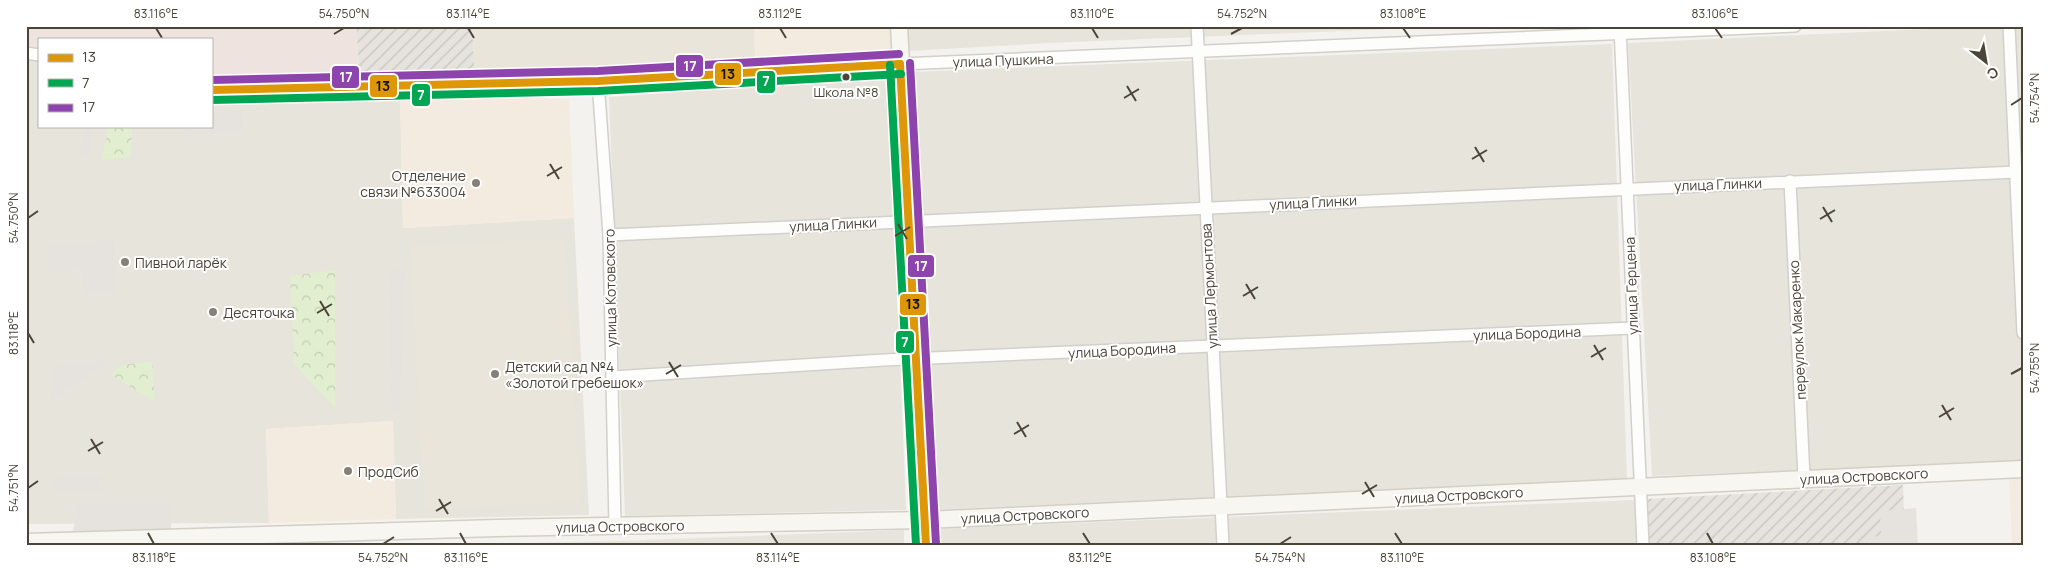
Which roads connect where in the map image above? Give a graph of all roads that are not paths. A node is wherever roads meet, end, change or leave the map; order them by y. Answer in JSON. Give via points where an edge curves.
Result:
{"nodes":[{"id":1,"x":899,"y":26,"type":"edge"},
{"id":2,"x":1197,"y":26,"type":"edge"},
{"id":3,"x":1795,"y":26,"type":"edge"},
{"id":4,"x":2008,"y":26,"type":"edge"},
{"id":5,"x":1620,"y":30,"type":"edge"},
{"id":6,"x":1198,"y":51,"type":"junction"},
{"id":7,"x":900,"y":64,"type":"junction"},
{"id":8,"x":598,"y":81,"type":"junction"},
{"id":9,"x":212,"y":90,"type":"edge"},
{"id":10,"x":2016,"y":172,"type":"junction"},
{"id":11,"x":1790,"y":181,"type":"junction"},
{"id":12,"x":1627,"y":188,"type":"junction"},
{"id":13,"x":1205,"y":207,"type":"junction"},
{"id":14,"x":909,"y":221,"type":"junction"},
{"id":15,"x":609,"y":235,"type":"junction"},
{"id":16,"x":1633,"y":328,"type":"junction"},
{"id":17,"x":2023,"y":333,"type":"edge"},
{"id":18,"x":1213,"y":346,"type":"junction"},
{"id":19,"x":916,"y":359,"type":"junction"},
{"id":20,"x":612,"y":377,"type":"junction"},
{"id":21,"x":2023,"y":469,"type":"edge"},
{"id":22,"x":1804,"y":478,"type":"junction"},
{"id":23,"x":1640,"y":487,"type":"junction"},
{"id":24,"x":1221,"y":506,"type":"junction"},
{"id":25,"x":925,"y":520,"type":"junction"},
{"id":26,"x":615,"y":526,"type":"junction"},
{"id":27,"x":26,"y":542,"type":"edge"},
{"id":28,"x":926,"y":545,"type":"edge"},
{"id":29,"x":1223,"y":545,"type":"edge"},
{"id":30,"x":1643,"y":545,"type":"edge"}],
"edges":[{"from":1,"to":7,"type":"street"},
{"from":2,"to":6,"type":"street","name":"улица Лермонтова"},
{"from":3,"to":5,"type":"street","name":"улица Пушкина"},
{"from":4,"to":10,"type":"street"},
{"from":5,"to":6,"type":"street","name":"улица Пушкина"},
{"from":5,"to":12,"type":"street","name":"улица Герцена"},
{"from":6,"to":7,"type":"street","name":"улица Пушкина"},
{"from":6,"to":13,"type":"street","name":"улица Лермонтова"},
{"from":7,"to":8,"type":"street","name":"улица Пушкина"},
{"from":7,"to":14,"type":"street"},
{"from":8,"to":9,"type":"street","name":"улица Пушкина"},
{"from":8,"to":15,"type":"street","name":"улица Котовского"},
{"from":10,"to":11,"type":"street","name":"улица Глинки"},
{"from":10,"to":17,"type":"street"},
{"from":11,"to":12,"type":"street","name":"улица Глинки"},
{"from":11,"to":22,"type":"street","name":"переулок Макаренко"},
{"from":12,"to":13,"type":"street","name":"улица Глинки"},
{"from":12,"to":16,"type":"street","name":"улица Герцена"},
{"from":13,"to":14,"type":"street","name":"улица Глинки"},
{"from":13,"to":18,"type":"street","name":"улица Лермонтова"},
{"from":14,"to":15,"type":"street","name":"улица Глинки"},
{"from":14,"to":19,"type":"street"},
{"from":15,"to":20,"type":"street","name":"улица Котовского"},
{"from":16,"to":18,"type":"street","name":"улица Бородина"},
{"from":16,"to":23,"type":"street","name":"улица Герцена"},
{"from":18,"to":19,"type":"street","name":"улица Бородина"},
{"from":18,"to":24,"type":"street","name":"улица Лермонтова"},
{"from":19,"to":20,"type":"street","name":"улица Бородина"},
{"from":19,"to":25,"type":"street"},
{"from":20,"to":26,"type":"street","name":"улица Котовского"},
{"from":21,"to":22,"type":"street","name":"улица Островского"},
{"from":22,"to":23,"type":"street","name":"улица Островского"},
{"from":23,"to":24,"type":"street","name":"улица Островского"},
{"from":23,"to":30,"type":"street","name":"улица Герцена"},
{"from":24,"to":25,"type":"street","name":"улица Островского"},
{"from":24,"to":29,"type":"street","name":"улица Лермонтова"},
{"from":25,"to":26,"type":"street","name":"улица Островского"},
{"from":25,"to":28,"type":"street"},
{"from":26,"to":27,"type":"street","name":"улица Островского"}]}
